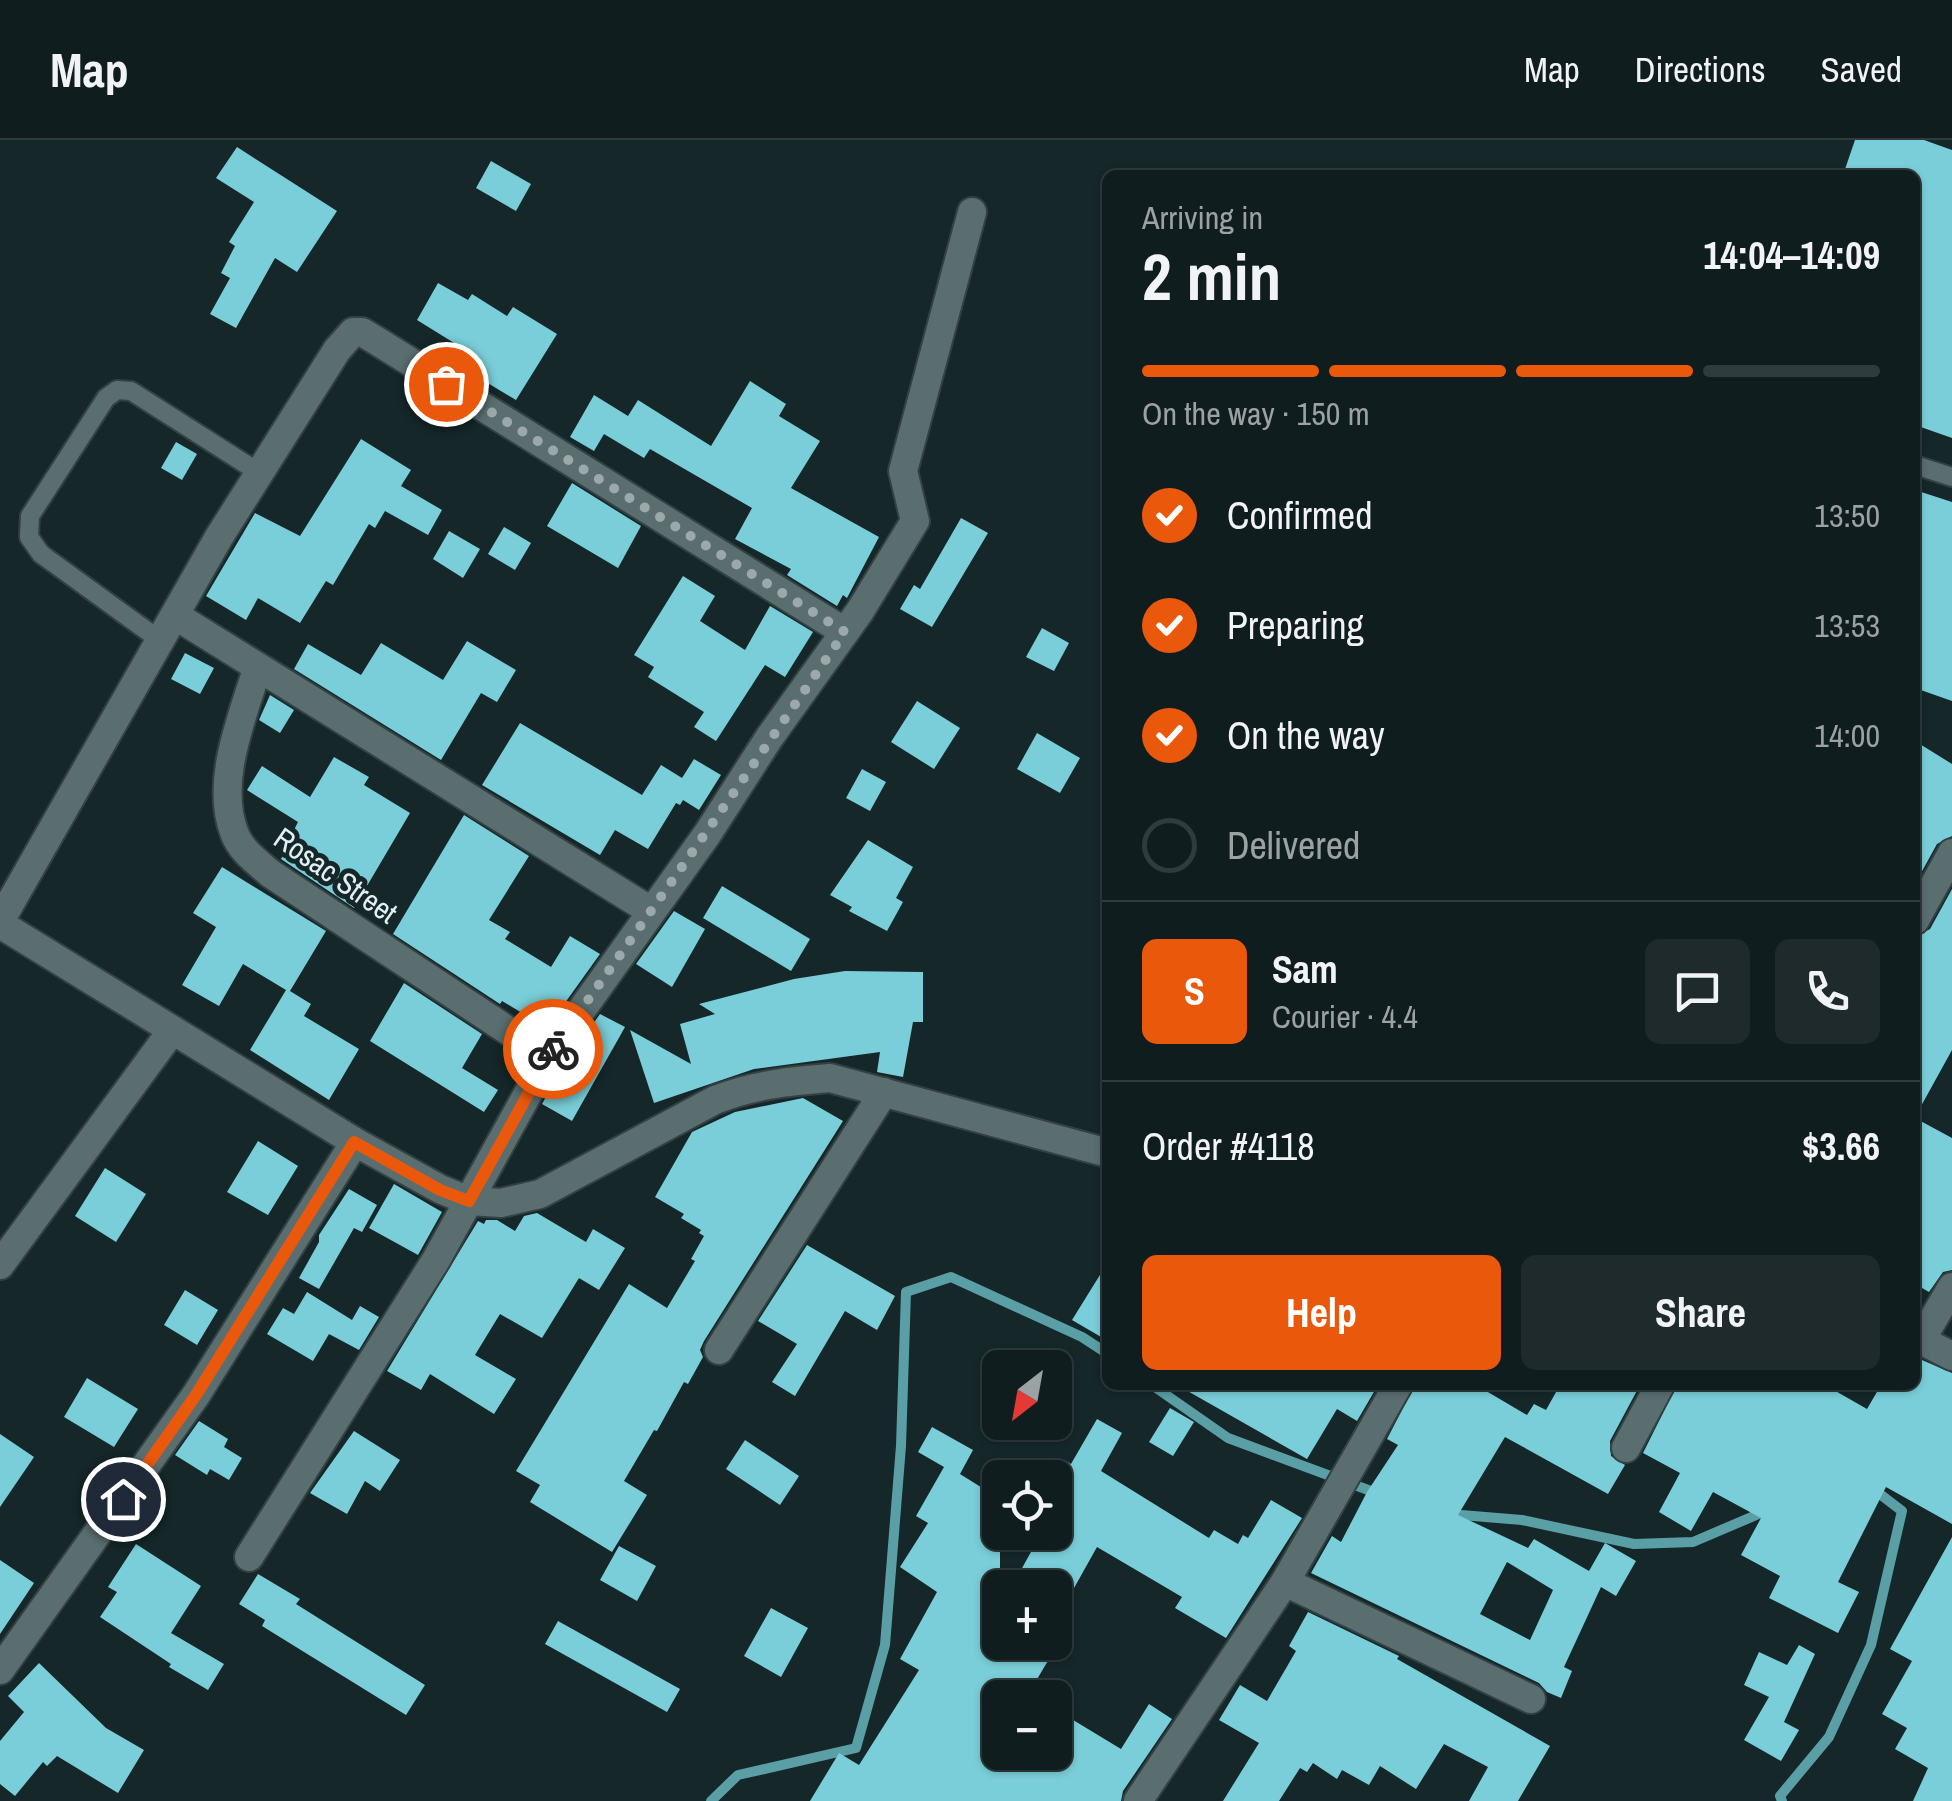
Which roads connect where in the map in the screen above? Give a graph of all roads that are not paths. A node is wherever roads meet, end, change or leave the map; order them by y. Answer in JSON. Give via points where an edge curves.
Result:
{"nodes":[{"id":1,"x":972,"y":212,"type":"dead end"},
{"id":2,"x":1920,"y":467,"type":"edge"},
{"id":3,"x":258,"y":472,"type":"junction"},
{"id":4,"x":1952,"y":477,"type":"edge"},
{"id":5,"x":176,"y":616,"type":"junction"},
{"id":6,"x":845,"y":632,"type":"junction"},
{"id":7,"x":161,"y":641,"type":"junction"},
{"id":8,"x":257,"y":669,"type":"junction"},
{"id":9,"x":1952,"y":853,"type":"edge"},
{"id":10,"x":650,"y":911,"type":"junction"},
{"id":11,"x":1920,"y":911,"type":"edge"},
{"id":12,"x":0,"y":922,"type":"edge"},
{"id":13,"x":171,"y":1032,"type":"junction"},
{"id":14,"x":548,"y":1057,"type":"junction"},
{"id":15,"x":884,"y":1092,"type":"junction"},
{"id":16,"x":354,"y":1142,"type":"junction"},
{"id":17,"x":1102,"y":1150,"type":"edge"},
{"id":18,"x":469,"y":1201,"type":"junction"},
{"id":19,"x":0,"y":1265,"type":"edge"},
{"id":20,"x":1952,"y":1287,"type":"edge"},
{"id":21,"x":1920,"y":1335,"type":"edge"},
{"id":22,"x":1920,"y":1339,"type":"edge"},
{"id":23,"x":719,"y":1350,"type":"dead end"},
{"id":24,"x":1952,"y":1356,"type":"edge"},
{"id":25,"x":1395,"y":1390,"type":"edge"},
{"id":26,"x":1657,"y":1390,"type":"edge"},
{"id":27,"x":1626,"y":1448,"type":"dead end"},
{"id":28,"x":249,"y":1557,"type":"dead end"},
{"id":29,"x":1285,"y":1582,"type":"junction"},
{"id":30,"x":0,"y":1670,"type":"edge"},
{"id":31,"x":1531,"y":1699,"type":"dead end"},
{"id":32,"x":1144,"y":1799,"type":"edge"}],
"edges":[{"from":1,"to":6,"type":"street","via":[[903,471],[915,521]]},
{"from":2,"to":4,"type":"lane"},
{"from":3,"to":5,"type":"street"},
{"from":3,"to":6,"type":"street","via":[[336,350],[353,332],[362,332]]},
{"from":3,"to":7,"type":"lane","via":[[131,391],[118,390],[106,398],[30,516],[29,537],[42,554]]},
{"from":5,"to":7,"type":"street"},
{"from":5,"to":8,"type":"street"},
{"from":6,"to":10,"type":"street"},
{"from":7,"to":12,"type":"street"},
{"from":8,"to":10,"type":"street"},
{"from":8,"to":14,"type":"street","name":"Rosac Street","via":[[234,745],[229,790],[233,832],[241,845],[270,874]]},
{"from":9,"to":11,"type":"street"},
{"from":10,"to":14,"type":"street"},
{"from":12,"to":13,"type":"street"},
{"from":13,"to":16,"type":"street"},
{"from":13,"to":19,"type":"street"},
{"from":14,"to":18,"type":"street"},
{"from":15,"to":17,"type":"street"},
{"from":15,"to":18,"type":"street","via":[[830,1078],[741,1090],[540,1194],[501,1203]]},
{"from":15,"to":23,"type":"street"},
{"from":16,"to":18,"type":"street"},
{"from":16,"to":30,"type":"street","via":[[196,1395]]},
{"from":18,"to":28,"type":"street"},
{"from":20,"to":21,"type":"street"},
{"from":22,"to":24,"type":"street"},
{"from":25,"to":29,"type":"street"},
{"from":26,"to":27,"type":"street"},
{"from":29,"to":31,"type":"street"},
{"from":29,"to":32,"type":"street"}]}
